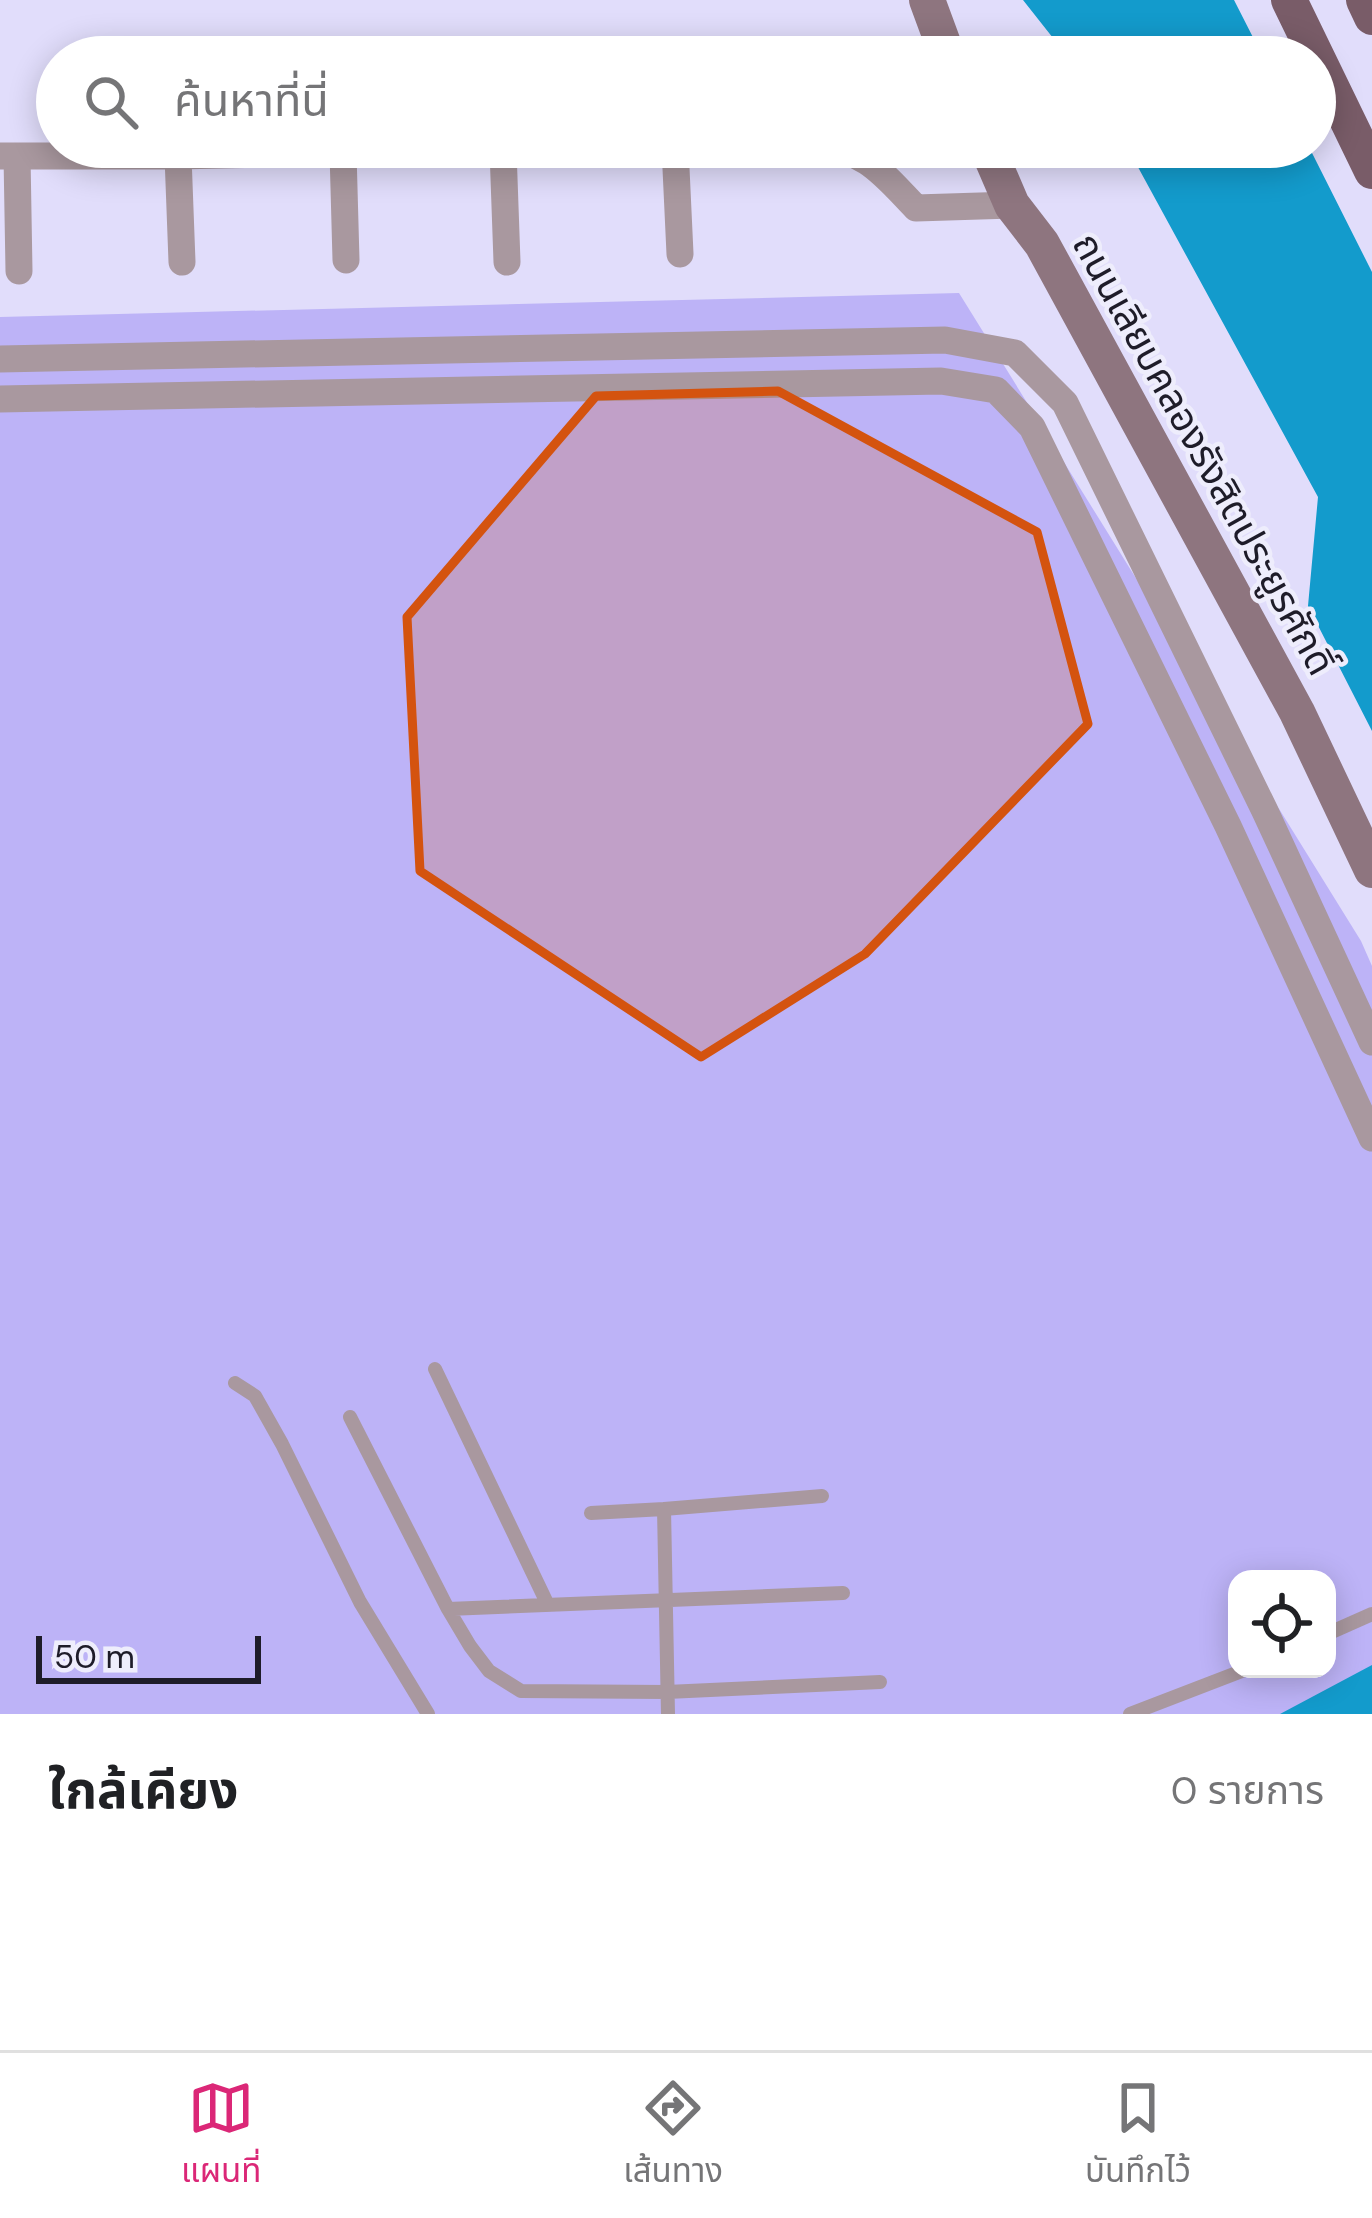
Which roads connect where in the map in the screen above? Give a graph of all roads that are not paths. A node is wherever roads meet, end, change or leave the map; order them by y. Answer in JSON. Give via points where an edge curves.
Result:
{"nodes":[{"id":1,"x":927,"y":0,"type":"edge"},
{"id":2,"x":1289,"y":0,"type":"edge"},
{"id":3,"x":1364,"y":0,"type":"edge"},
{"id":4,"x":1372,"y":17,"type":"edge"},
{"id":5,"x":940,"y":36,"type":"edge"},
{"id":6,"x":1306,"y":36,"type":"edge"},
{"id":7,"x":1336,"y":97,"type":"edge"},
{"id":8,"x":9,"y":156,"type":"edge"},
{"id":9,"x":178,"y":168,"type":"edge"},
{"id":10,"x":343,"y":168,"type":"edge"},
{"id":11,"x":504,"y":168,"type":"edge"},
{"id":12,"x":676,"y":168,"type":"edge"},
{"id":13,"x":877,"y":168,"type":"edge"},
{"id":14,"x":996,"y":168,"type":"edge"},
{"id":15,"x":1372,"y":171,"type":"edge"},
{"id":16,"x":1012,"y":205,"type":"junction"},
{"id":17,"x":680,"y":254,"type":"dead end"},
{"id":18,"x":346,"y":260,"type":"dead end"},
{"id":19,"x":182,"y":262,"type":"dead end"},
{"id":20,"x":507,"y":262,"type":"dead end"},
{"id":21,"x":20,"y":272,"type":"dead end"},
{"id":22,"x":610,"y":348,"type":"junction"},
{"id":23,"x":52,"y":358,"type":"junction"},
{"id":24,"x":0,"y":359,"type":"edge"},
{"id":25,"x":611,"y":388,"type":"junction"},
{"id":26,"x":53,"y":398,"type":"junction"},
{"id":27,"x":0,"y":399,"type":"edge"},
{"id":28,"x":1372,"y":870,"type":"edge"},
{"id":29,"x":1369,"y":1027,"type":"edge"},
{"id":30,"x":1324,"y":1035,"type":"junction"},
{"id":31,"x":1372,"y":1064,"type":"edge"},
{"id":32,"x":1344,"y":1078,"type":"junction"},
{"id":33,"x":1372,"y":1138,"type":"edge"},
{"id":34,"x":435,"y":1370,"type":"dead end"},
{"id":35,"x":236,"y":1383,"type":"dead end"},
{"id":36,"x":350,"y":1418,"type":"dead end"},
{"id":37,"x":822,"y":1496,"type":"dead end"},
{"id":38,"x":664,"y":1509,"type":"junction"},
{"id":39,"x":591,"y":1513,"type":"dead end"},
{"id":40,"x":843,"y":1593,"type":"dead end"},
{"id":41,"x":666,"y":1601,"type":"junction"},
{"id":42,"x":548,"y":1605,"type":"junction"},
{"id":43,"x":448,"y":1609,"type":"junction"},
{"id":44,"x":1372,"y":1614,"type":"edge"},
{"id":45,"x":1336,"y":1630,"type":"edge"},
{"id":46,"x":1228,"y":1676,"type":"edge"},
{"id":47,"x":880,"y":1682,"type":"dead end"},
{"id":48,"x":667,"y":1692,"type":"junction"},
{"id":49,"x":428,"y":1714,"type":"edge"},
{"id":50,"x":668,"y":1714,"type":"edge"},
{"id":51,"x":1130,"y":1714,"type":"edge"}],
"edges":[{"from":1,"to":5,"type":"street"},
{"from":2,"to":6,"type":"main road"},
{"from":3,"to":4,"type":"main road"},
{"from":7,"to":15,"type":"main road"},
{"from":8,"to":21,"type":"street"},
{"from":9,"to":19,"type":"street"},
{"from":10,"to":18,"type":"street"},
{"from":11,"to":20,"type":"street"},
{"from":12,"to":17,"type":"street"},
{"from":13,"to":16,"type":"street","via":[[916,208]]},
{"from":14,"to":16,"type":"street","name":"ถนนเลียบคลองรังสิตประยูรศักดิ์"},
{"from":16,"to":28,"type":"street","name":"ถนนเลียบคลองรังสิตประยูรศักดิ์","via":[[1042,244],[1297,712]]},
{"from":22,"to":23,"type":"street"},
{"from":22,"to":25,"type":"street"},
{"from":22,"to":29,"type":"street","via":[[945,340],[1016,353],[1065,403]]},
{"from":23,"to":24,"type":"street"},
{"from":23,"to":26,"type":"street"},
{"from":25,"to":26,"type":"street"},
{"from":25,"to":30,"type":"street","via":[[941,381],[996,390],[1032,427]]},
{"from":26,"to":27,"type":"street"},
{"from":29,"to":30,"type":"street"},
{"from":30,"to":32,"type":"street"},
{"from":31,"to":32,"type":"street"},
{"from":32,"to":33,"type":"street"},
{"from":34,"to":42,"type":"lane"},
{"from":35,"to":49,"type":"lane","via":[[255,1396],[360,1602]]},
{"from":36,"to":43,"type":"lane"},
{"from":37,"to":38,"type":"lane"},
{"from":38,"to":39,"type":"lane"},
{"from":38,"to":41,"type":"lane"},
{"from":40,"to":41,"type":"lane"},
{"from":41,"to":42,"type":"lane"},
{"from":41,"to":48,"type":"lane"},
{"from":42,"to":43,"type":"lane"},
{"from":43,"to":48,"type":"lane","via":[[488,1671],[521,1691]]},
{"from":44,"to":45,"type":"lane"},
{"from":46,"to":51,"type":"lane"},
{"from":47,"to":48,"type":"lane"},
{"from":48,"to":50,"type":"lane"}]}
